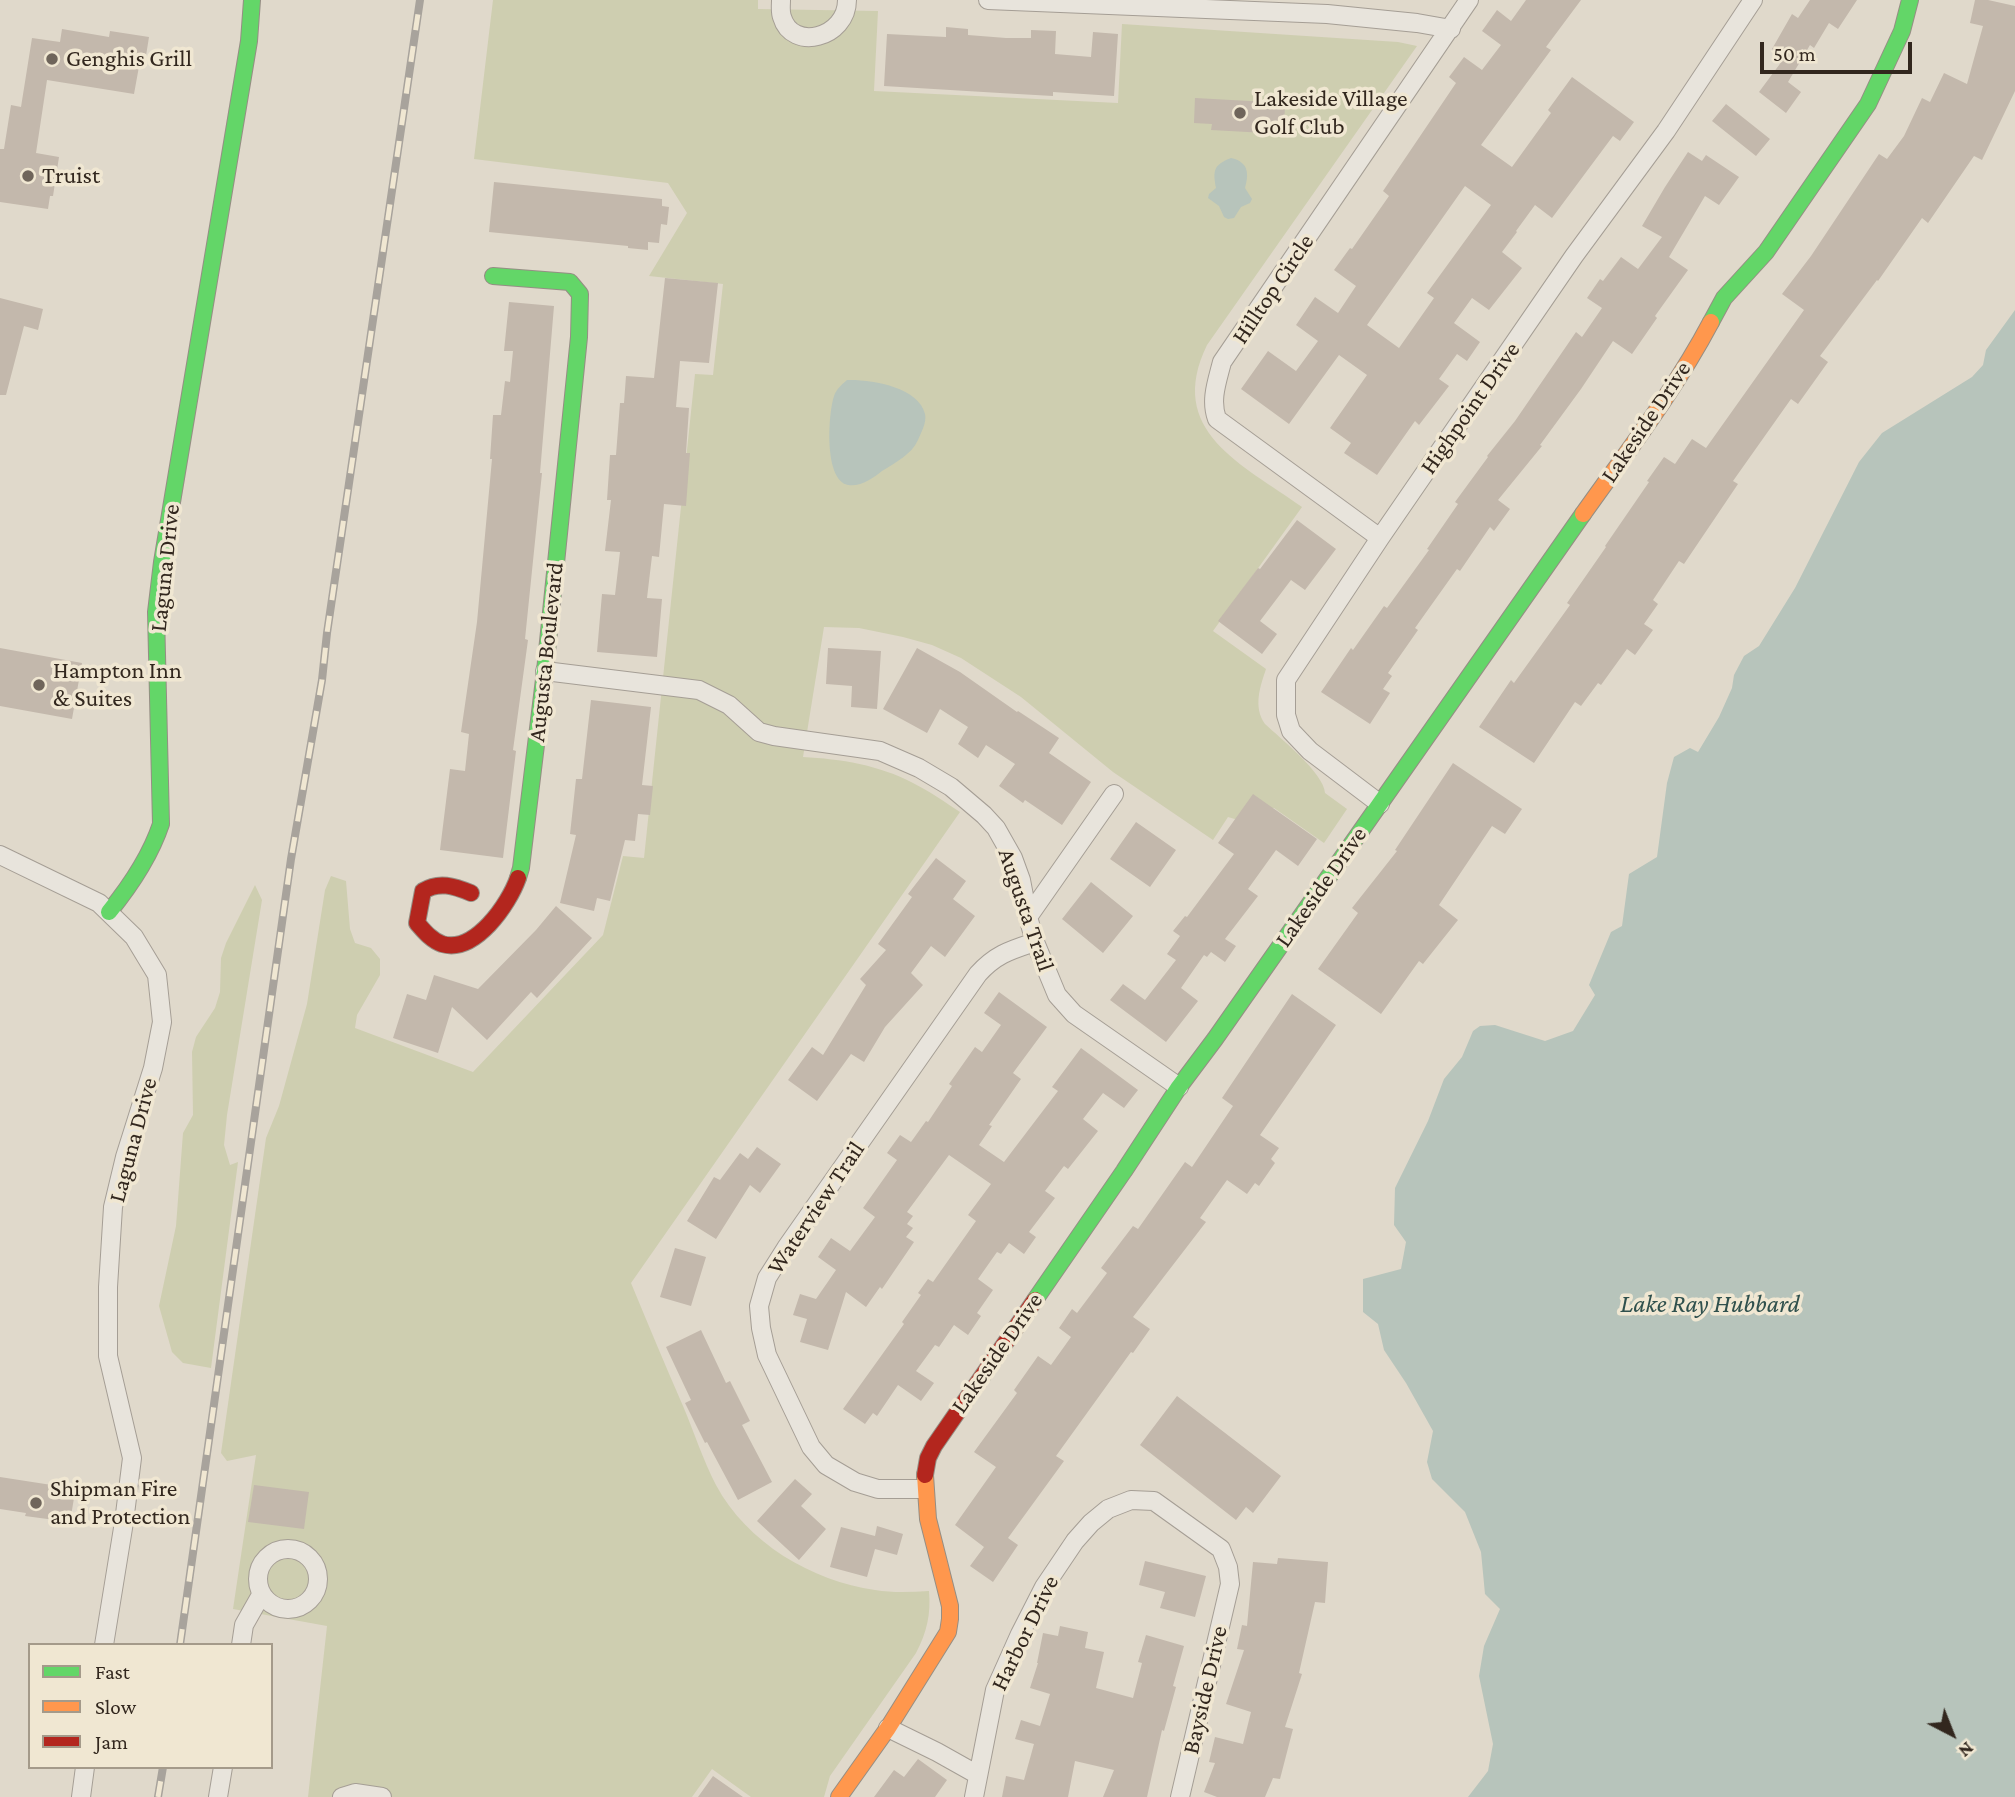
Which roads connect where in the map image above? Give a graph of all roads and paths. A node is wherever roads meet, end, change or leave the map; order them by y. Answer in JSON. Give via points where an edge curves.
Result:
{"nodes":[{"id":1,"x":252,"y":0,"type":"edge"},
{"id":2,"x":781,"y":0,"type":"edge"},
{"id":3,"x":847,"y":0,"type":"edge"},
{"id":4,"x":988,"y":0,"type":"edge"},
{"id":5,"x":1469,"y":0,"type":"edge"},
{"id":6,"x":1753,"y":0,"type":"edge"},
{"id":7,"x":1910,"y":0,"type":"edge"},
{"id":8,"x":1140,"y":3,"type":"edge"},
{"id":9,"x":1451,"y":29,"type":"junction"},
{"id":10,"x":493,"y":275,"type":"dead end"},
{"id":11,"x":1380,"y":538,"type":"junction"},
{"id":12,"x":545,"y":671,"type":"junction"},
{"id":13,"x":1115,"y":794,"type":"dead end"},
{"id":14,"x":1380,"y":804,"type":"junction"},
{"id":15,"x":0,"y":855,"type":"edge"},
{"id":16,"x":471,"y":893,"type":"dead end"},
{"id":17,"x":109,"y":912,"type":"junction"},
{"id":18,"x":1028,"y":917,"type":"junction"},
{"id":19,"x":1035,"y":942,"type":"junction"},
{"id":20,"x":1179,"y":1087,"type":"junction"},
{"id":21,"x":924,"y":1489,"type":"junction"},
{"id":22,"x":1108,"y":1509,"type":"joint"},
{"id":23,"x":261,"y":1595,"type":"dead end"},
{"id":24,"x":104,"y":1643,"type":"edge"},
{"id":25,"x":242,"y":1643,"type":"edge"},
{"id":26,"x":888,"y":1728,"type":"junction"},
{"id":27,"x":85,"y":1769,"type":"edge"},
{"id":28,"x":223,"y":1769,"type":"edge"},
{"id":29,"x":978,"y":1775,"type":"junction"},
{"id":30,"x":81,"y":1797,"type":"edge"},
{"id":31,"x":218,"y":1797,"type":"edge"},
{"id":32,"x":342,"y":1797,"type":"edge"},
{"id":33,"x":382,"y":1797,"type":"edge"},
{"id":34,"x":839,"y":1797,"type":"edge"},
{"id":35,"x":974,"y":1797,"type":"edge"},
{"id":36,"x":1180,"y":1797,"type":"edge"}],
"edges":[{"from":1,"to":17,"type":"street","name":"Laguna Drive","via":[[156,612],[161,824],[144,864]]},
{"from":2,"to":3,"type":"street","via":[[786,26],[808,37],[832,31],[846,14]]},
{"from":4,"to":8,"type":"street"},
{"from":5,"to":9,"type":"street","name":"Hilltop Circle"},
{"from":6,"to":11,"type":"street","name":"Highpoint Drive"},
{"from":7,"to":14,"type":"street","name":"Lakeside Drive","via":[[1902,31],[1868,104],[1766,252],[1724,298],[1653,414]]},
{"from":8,"to":9,"type":"street","via":[[1327,14]]},
{"from":9,"to":11,"type":"street","name":"Hilltop Circle","via":[[1222,362],[1214,393],[1217,419]]},
{"from":10,"to":12,"type":"street","name":"Augusta Boulevard","via":[[570,282],[580,294]]},
{"from":11,"to":14,"type":"street","name":"Highpoint Drive","via":[[1286,680],[1285,699],[1292,731],[1310,751]]},
{"from":12,"to":16,"type":"street","name":"Augusta Boulevard","via":[[521,867],[514,889],[494,920],[470,939],[454,945],[426,936],[417,923],[423,891],[444,885]]},
{"from":12,"to":18,"type":"street","name":"Augusta Trail","via":[[699,690],[729,705],[759,732],[880,751],[919,768],[951,787],[996,828],[1021,880]]},
{"from":13,"to":18,"type":"street"},
{"from":14,"to":20,"type":"street","name":"Lakeside Drive"},
{"from":15,"to":17,"type":"street"},
{"from":17,"to":24,"type":"street","name":"Laguna Drive","via":[[134,937],[157,975],[162,1021],[113,1207],[108,1356],[132,1458]]},
{"from":18,"to":19,"type":"street","name":"Augusta Trail"},
{"from":19,"to":20,"type":"street","name":"Augusta Trail","via":[[1057,995],[1074,1014]]},
{"from":19,"to":21,"type":"street","name":"Waterview Trail","via":[[1003,953],[978,974],[786,1248],[767,1278],[759,1306],[767,1354],[811,1447],[826,1465],[878,1489]]},
{"from":20,"to":21,"type":"street","name":"Lakeside Drive","via":[[947,1426],[927,1459]]},
{"from":21,"to":26,"type":"street","name":"Lakeside Drive","via":[[951,1608],[950,1625]]},
{"from":22,"to":29,"type":"street","name":"Harbor Drive","via":[[1075,1541],[1020,1634],[995,1690]]},
{"from":22,"to":36,"type":"street","name":"Bayside Drive","via":[[1131,1500],[1154,1501],[1221,1549],[1228,1567],[1230,1584]]},
{"from":23,"to":25,"type":"street","via":[[244,1625]]},
{"from":26,"to":29,"type":"street"},
{"from":26,"to":34,"type":"street","name":"Lakeside Drive"},
{"from":27,"to":30,"type":"street"},
{"from":28,"to":31,"type":"street"},
{"from":29,"to":35,"type":"street","name":"Harbor Drive"},
{"from":32,"to":33,"type":"street","via":[[355,1793]]}]}
